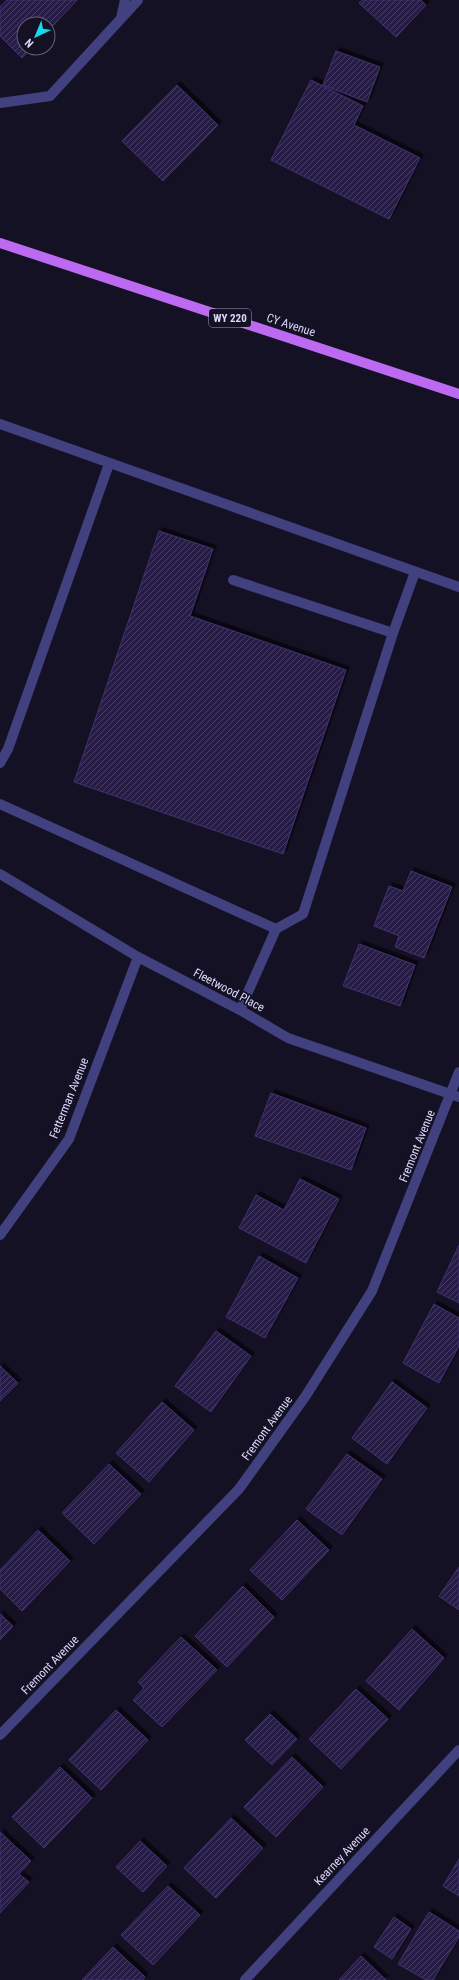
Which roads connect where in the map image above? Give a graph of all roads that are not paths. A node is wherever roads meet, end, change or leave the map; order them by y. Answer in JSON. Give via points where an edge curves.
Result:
{"nodes":[{"id":1,"x":125,"y":0,"type":"edge"},
{"id":2,"x":138,"y":0,"type":"edge"},
{"id":3,"x":121,"y":18,"type":"junction"},
{"id":4,"x":0,"y":103,"type":"edge"},
{"id":5,"x":0,"y":243,"type":"edge"},
{"id":6,"x":459,"y":394,"type":"edge"},
{"id":7,"x":0,"y":424,"type":"edge"},
{"id":8,"x":109,"y":464,"type":"junction"},
{"id":9,"x":415,"y":572,"type":"junction"},
{"id":10,"x":233,"y":580,"type":"dead end"},
{"id":11,"x":459,"y":587,"type":"edge"},
{"id":12,"x":393,"y":633,"type":"junction"},
{"id":13,"x":0,"y":763,"type":"edge"},
{"id":14,"x":0,"y":804,"type":"edge"},
{"id":15,"x":0,"y":874,"type":"edge"},
{"id":16,"x":276,"y":929,"type":"junction"},
{"id":17,"x":138,"y":957,"type":"junction"},
{"id":18,"x":240,"y":1010,"type":"junction"},
{"id":19,"x":459,"y":1072,"type":"edge"},
{"id":20,"x":455,"y":1096,"type":"edge"},
{"id":21,"x":0,"y":1235,"type":"edge"},
{"id":22,"x":0,"y":1735,"type":"edge"},
{"id":23,"x":459,"y":1750,"type":"edge"},
{"id":24,"x":245,"y":1980,"type":"edge"}],
"edges":[{"from":1,"to":3,"type":"street"},
{"from":2,"to":3,"type":"street"},
{"from":3,"to":4,"type":"street","via":[[50,96]]},
{"from":5,"to":6,"type":"main road","name":"CY Avenue","number":"WY 220"},
{"from":7,"to":8,"type":"street"},
{"from":8,"to":9,"type":"street"},
{"from":8,"to":13,"type":"street","via":[[8,749]]},
{"from":9,"to":11,"type":"street"},
{"from":9,"to":12,"type":"street"},
{"from":10,"to":12,"type":"street"},
{"from":12,"to":16,"type":"street","via":[[303,914]]},
{"from":14,"to":16,"type":"street"},
{"from":15,"to":17,"type":"street","name":"Fleetwood Place"},
{"from":16,"to":18,"type":"street"},
{"from":17,"to":18,"type":"street","name":"Fleetwood Place"},
{"from":17,"to":21,"type":"street","name":"Fetterman Avenue","via":[[69,1139]]},
{"from":18,"to":20,"type":"street","name":"Fleetwood Place","via":[[288,1038]]},
{"from":19,"to":20,"type":"street","name":"Fremont Avenue"},
{"from":20,"to":22,"type":"street","name":"Fremont Avenue","via":[[372,1291],[305,1397],[239,1489]]},
{"from":23,"to":24,"type":"street","name":"Kearney Avenue"}]}
